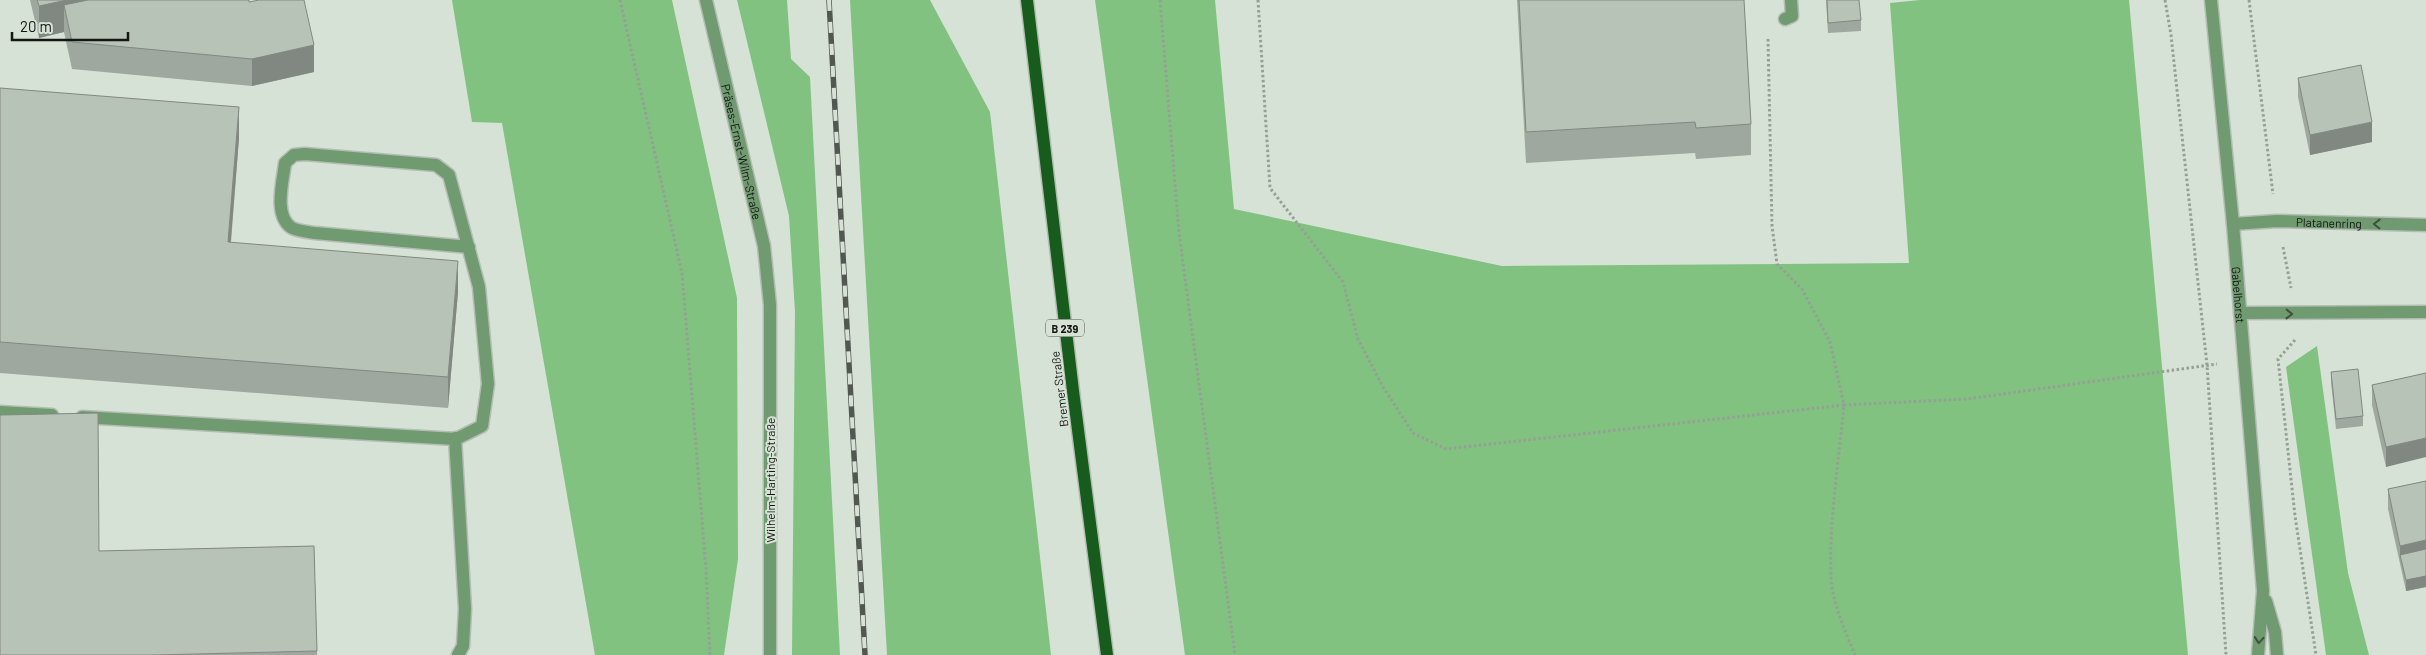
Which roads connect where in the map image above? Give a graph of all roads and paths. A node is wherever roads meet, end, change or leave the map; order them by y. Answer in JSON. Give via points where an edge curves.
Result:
{"nodes":[{"id":1,"x":620,"y":0,"type":"edge"},
{"id":2,"x":706,"y":0,"type":"edge"},
{"id":3,"x":1027,"y":0,"type":"edge"},
{"id":4,"x":1160,"y":0,"type":"edge"},
{"id":5,"x":1258,"y":0,"type":"edge"},
{"id":6,"x":1791,"y":0,"type":"edge"},
{"id":7,"x":2166,"y":0,"type":"edge"},
{"id":8,"x":2211,"y":0,"type":"edge"},
{"id":9,"x":1785,"y":19,"type":"joint"},
{"id":10,"x":2233,"y":224,"type":"junction"},
{"id":11,"x":2426,"y":225,"type":"edge"},
{"id":12,"x":469,"y":247,"type":"junction"},
{"id":13,"x":770,"y":305,"type":"joint"},
{"id":14,"x":2426,"y":312,"type":"edge"},
{"id":15,"x":2240,"y":313,"type":"junction"},
{"id":16,"x":2243,"y":360,"type":"junction"},
{"id":17,"x":2206,"y":365,"type":"junction"},
{"id":18,"x":1844,"y":405,"type":"junction"},
{"id":19,"x":0,"y":412,"type":"edge"},
{"id":20,"x":455,"y":438,"type":"junction"},
{"id":21,"x":2264,"y":591,"type":"junction"},
{"id":22,"x":458,"y":655,"type":"edge"},
{"id":23,"x":710,"y":655,"type":"edge"},
{"id":24,"x":770,"y":655,"type":"edge"},
{"id":25,"x":1107,"y":655,"type":"edge"},
{"id":26,"x":1235,"y":655,"type":"edge"},
{"id":27,"x":1855,"y":655,"type":"edge"},
{"id":28,"x":2226,"y":655,"type":"edge"},
{"id":29,"x":2258,"y":655,"type":"edge"},
{"id":30,"x":2277,"y":655,"type":"edge"}],
"edges":[{"from":1,"to":23,"type":"path","via":[[682,273]]},
{"from":2,"to":13,"type":"street","name":"Präses-Ernst-Wilm-Straße","via":[[764,246]]},
{"from":3,"to":25,"type":"main road","name":"Bremer Straße","number":"B 239"},
{"from":4,"to":26,"type":"path","via":[[1179,233]]},
{"from":5,"to":18,"type":"path","via":[[1270,188],[1343,282],[1358,339],[1383,387],[1414,433],[1446,449]]},
{"from":6,"to":9,"type":"street","via":[[1792,16]]},
{"from":7,"to":17,"type":"path"},
{"from":8,"to":10,"type":"street","name":"Gabelhorst"},
{"from":9,"to":18,"type":"path","via":[[1768,39],[1772,226],[1777,264],[1802,289],[1830,342]]},
{"from":11,"to":10,"type":"street","name":"Platanenring","one_way":true,"via":[[2277,221]]},
{"from":10,"to":15,"type":"street","name":"Gabelhorst"},
{"from":12,"to":12,"type":"street","via":[[449,175],[436,165],[305,154],[294,155],[285,163],[281,205],[283,220],[292,228],[315,233]]},
{"from":12,"to":20,"type":"street","via":[[479,287],[488,384],[482,426]]},
{"from":13,"to":24,"type":"street","name":"Wilhelm-Harting-Straße"},
{"from":15,"to":14,"type":"street","one_way":true},
{"from":15,"to":16,"type":"street","name":"Gabelhorst"},
{"from":16,"to":17,"type":"path"},
{"from":16,"to":21,"type":"street","name":"Gabelhorst"},
{"from":17,"to":18,"type":"path","via":[[1967,399]]},
{"from":17,"to":28,"type":"path"},
{"from":18,"to":27,"type":"path","via":[[1831,576],[1841,620]]},
{"from":19,"to":20,"type":"street"},
{"from":20,"to":22,"type":"street","via":[[465,609],[463,646]]},
{"from":21,"to":29,"type":"street","name":"Gabelhorst","one_way":true},
{"from":21,"to":30,"type":"street","name":"Gabelhorst","via":[[2275,632]]}]}
